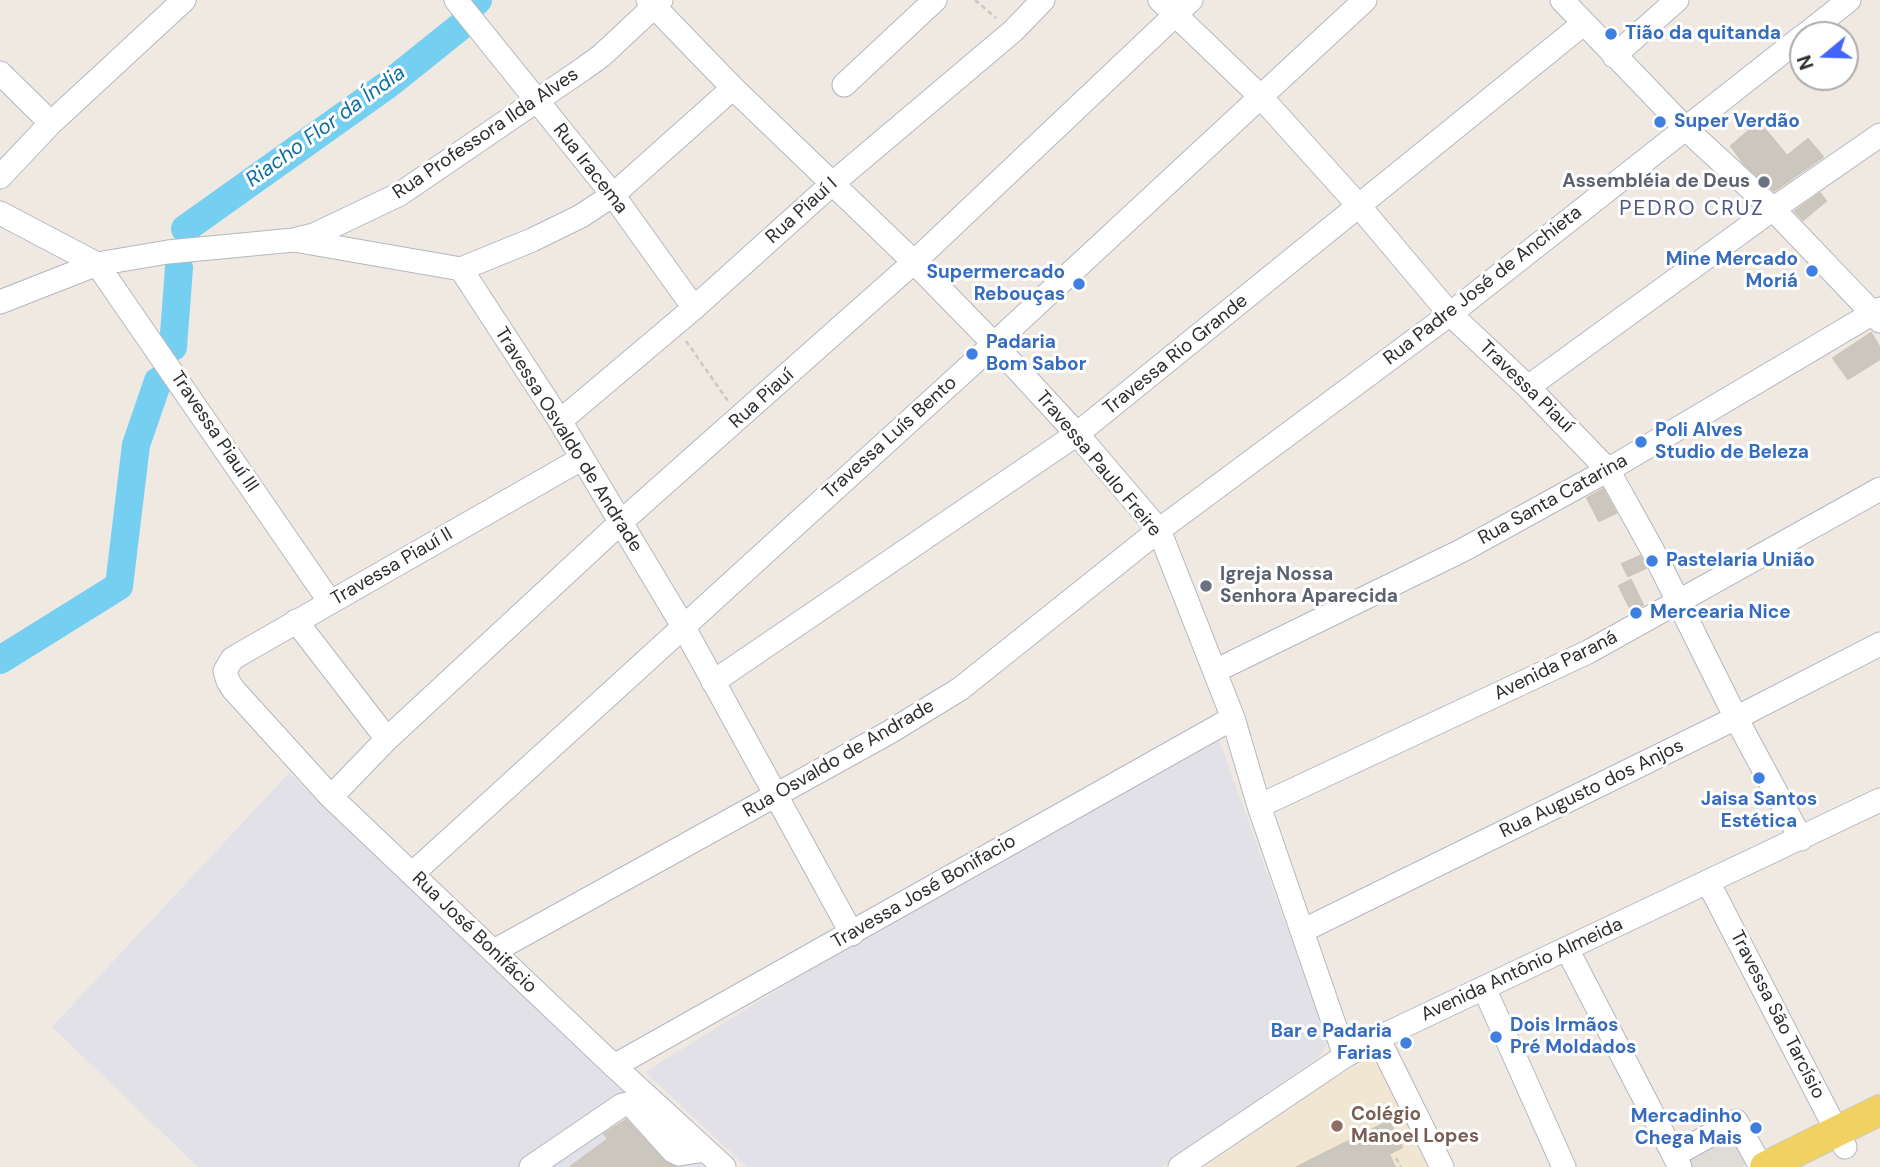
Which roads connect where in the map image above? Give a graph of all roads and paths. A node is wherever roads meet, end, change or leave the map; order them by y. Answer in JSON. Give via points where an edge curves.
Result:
{"nodes":[{"id":1,"x":184,"y":0,"type":"edge"},
{"id":2,"x":456,"y":0,"type":"edge"},
{"id":3,"x":975,"y":0,"type":"edge"},
{"id":4,"x":1043,"y":0,"type":"edge"},
{"id":5,"x":1365,"y":0,"type":"edge"},
{"id":6,"x":1562,"y":0,"type":"edge"},
{"id":7,"x":1849,"y":0,"type":"edge"},
{"id":8,"x":654,"y":2,"type":"edge"},
{"id":9,"x":921,"y":3,"type":"edge"},
{"id":10,"x":1673,"y":4,"type":"edge"},
{"id":11,"x":1175,"y":5,"type":"edge"},
{"id":12,"x":995,"y":17,"type":"dead end"},
{"id":13,"x":1823,"y":21,"type":"edge"},
{"id":14,"x":1583,"y":24,"type":"junction"},
{"id":15,"x":1789,"y":48,"type":"edge"},
{"id":16,"x":1614,"y":56,"type":"junction"},
{"id":17,"x":0,"y":73,"type":"edge"},
{"id":18,"x":844,"y":85,"type":"dead end"},
{"id":19,"x":733,"y":88,"type":"junction"},
{"id":20,"x":1260,"y":96,"type":"junction"},
{"id":21,"x":537,"y":102,"type":"junction"},
{"id":22,"x":51,"y":123,"type":"junction"},
{"id":23,"x":1686,"y":129,"type":"junction"},
{"id":24,"x":1880,"y":135,"type":"edge"},
{"id":25,"x":0,"y":177,"type":"edge"},
{"id":26,"x":833,"y":183,"type":"junction"},
{"id":27,"x":613,"y":195,"type":"junction"},
{"id":28,"x":1359,"y":206,"type":"junction"},
{"id":29,"x":1773,"y":209,"type":"junction"},
{"id":30,"x":0,"y":213,"type":"edge"},
{"id":31,"x":294,"y":240,"type":"junction"},
{"id":32,"x":914,"y":262,"type":"junction"},
{"id":33,"x":97,"y":264,"type":"junction"},
{"id":34,"x":461,"y":269,"type":"junction"},
{"id":35,"x":0,"y":302,"type":"edge"},
{"id":36,"x":694,"y":308,"type":"junction"},
{"id":37,"x":1450,"y":314,"type":"junction"},
{"id":38,"x":1878,"y":315,"type":"edge"},
{"id":39,"x":674,"y":324,"type":"junction"},
{"id":40,"x":994,"y":344,"type":"junction"},
{"id":41,"x":1528,"y":387,"type":"junction"},
{"id":42,"x":740,"y":418,"type":"junction"},
{"id":43,"x":560,"y":421,"type":"junction"},
{"id":44,"x":1077,"y":435,"type":"junction"},
{"id":45,"x":581,"y":459,"type":"junction"},
{"id":46,"x":1608,"y":470,"type":"junction"},
{"id":47,"x":1880,"y":489,"type":"edge"},
{"id":48,"x":620,"y":523,"type":"junction"},
{"id":49,"x":1159,"y":530,"type":"junction"},
{"id":50,"x":330,"y":602,"type":"junction"},
{"id":51,"x":1678,"y":604,"type":"junction"},
{"id":52,"x":296,"y":621,"type":"junction"},
{"id":53,"x":682,"y":626,"type":"junction"},
{"id":54,"x":1880,"y":644,"type":"edge"},
{"id":55,"x":1215,"y":671,"type":"junction"},
{"id":56,"x":713,"y":682,"type":"junction"},
{"id":57,"x":233,"y":689,"type":"joint"},
{"id":58,"x":1233,"y":718,"type":"junction"},
{"id":59,"x":1736,"y":719,"type":"junction"},
{"id":60,"x":387,"y":739,"type":"junction"},
{"id":61,"x":777,"y":795,"type":"junction"},
{"id":62,"x":331,"y":797,"type":"junction"},
{"id":63,"x":1880,"y":800,"type":"edge"},
{"id":64,"x":1259,"y":806,"type":"junction"},
{"id":65,"x":1801,"y":839,"type":"junction"},
{"id":66,"x":412,"y":874,"type":"junction"},
{"id":67,"x":1708,"y":882,"type":"junction"},
{"id":68,"x":1302,"y":931,"type":"junction"},
{"id":69,"x":852,"y":934,"type":"junction"},
{"id":70,"x":1567,"y":949,"type":"junction"},
{"id":71,"x":494,"y":951,"type":"junction"},
{"id":72,"x":1484,"y":988,"type":"junction"},
{"id":73,"x":1378,"y":1038,"type":"junction"},
{"id":74,"x":1345,"y":1056,"type":"junction"},
{"id":75,"x":614,"y":1066,"type":"junction"},
{"id":76,"x":1880,"y":1110,"type":"edge"},
{"id":77,"x":1880,"y":1129,"type":"edge"},
{"id":78,"x":1841,"y":1139,"type":"junction"},
{"id":79,"x":705,"y":1150,"type":"junction"},
{"id":80,"x":1396,"y":1158,"type":"dead end"},
{"id":81,"x":1676,"y":1163,"type":"edge"},
{"id":82,"x":531,"y":1167,"type":"edge"},
{"id":83,"x":724,"y":1167,"type":"edge"},
{"id":84,"x":1180,"y":1167,"type":"edge"},
{"id":85,"x":1401,"y":1167,"type":"edge"},
{"id":86,"x":1442,"y":1167,"type":"edge"},
{"id":87,"x":1564,"y":1167,"type":"edge"},
{"id":88,"x":1763,"y":1167,"type":"edge"},
{"id":89,"x":1802,"y":1167,"type":"edge"}],
"edges":[{"from":1,"to":22,"type":"street"},
{"from":2,"to":21,"type":"street","name":"Rua Iracema"},
{"from":3,"to":12,"type":"path"},
{"from":4,"to":26,"type":"street","name":"Rua Piauí I","via":[[1013,31]]},
{"from":5,"to":20,"type":"street","name":"Travessa Luís Bento"},
{"from":6,"to":14,"type":"street"},
{"from":7,"to":13,"type":"street","name":"Rua Padre José de Anchieta"},
{"from":8,"to":19,"type":"street","name":"Travessa Paulo Freire"},
{"from":8,"to":21,"type":"street","name":"Rua Professora Ilda Alves","via":[[601,56]]},
{"from":9,"to":18,"type":"street"},
{"from":10,"to":16,"type":"street"},
{"from":11,"to":20,"type":"street","name":"Travessa Piauí"},
{"from":11,"to":32,"type":"street","name":"Rua Piauí"},
{"from":14,"to":16,"type":"street"},
{"from":14,"to":28,"type":"street","name":"Travessa Rio Grande"},
{"from":15,"to":23,"type":"street","name":"Rua Padre José de Anchieta"},
{"from":16,"to":23,"type":"street"},
{"from":17,"to":22,"type":"street"},
{"from":19,"to":26,"type":"street","name":"Travessa Paulo Freire"},
{"from":19,"to":27,"type":"street"},
{"from":20,"to":28,"type":"street","name":"Travessa Piauí"},
{"from":20,"to":40,"type":"street","name":"Travessa Luís Bento"},
{"from":21,"to":27,"type":"street","name":"Rua Iracema"},
{"from":21,"to":31,"type":"street","name":"Rua Professora Ilda Alves","via":[[400,194]]},
{"from":22,"to":25,"type":"street"},
{"from":23,"to":29,"type":"street"},
{"from":23,"to":37,"type":"street","name":"Rua Padre José de Anchieta"},
{"from":24,"to":29,"type":"street"},
{"from":26,"to":32,"type":"street","name":"Travessa Paulo Freire"},
{"from":26,"to":36,"type":"street","name":"Rua Piauí I"},
{"from":27,"to":34,"type":"street","via":[[532,240]]},
{"from":27,"to":36,"type":"street","name":"Rua Iracema"},
{"from":28,"to":37,"type":"street","name":"Travessa Piauí"},
{"from":28,"to":44,"type":"street","name":"Travessa Rio Grande"},
{"from":29,"to":38,"type":"street"},
{"from":29,"to":41,"type":"street"},
{"from":30,"to":33,"type":"street"},
{"from":31,"to":33,"type":"street"},
{"from":31,"to":34,"type":"street"},
{"from":32,"to":40,"type":"street","name":"Travessa Paulo Freire"},
{"from":32,"to":42,"type":"street","name":"Rua Piauí"},
{"from":33,"to":35,"type":"street"},
{"from":33,"to":50,"type":"street","name":"Travessa Piauí III"},
{"from":34,"to":43,"type":"street","name":"Travessa Osvaldo de Andrade"},
{"from":36,"to":39,"type":"street","name":"Rua Piauí I"},
{"from":37,"to":41,"type":"street","name":"Travessa Piauí"},
{"from":37,"to":49,"type":"street","name":"Rua Padre José de Anchieta"},
{"from":38,"to":46,"type":"street","name":"Rua Santa Catarina"},
{"from":39,"to":42,"type":"path"},
{"from":39,"to":43,"type":"street","name":"Rua Piauí I"},
{"from":40,"to":44,"type":"street","name":"Travessa Paulo Freire"},
{"from":40,"to":53,"type":"street","name":"Travessa Luís Bento"},
{"from":41,"to":46,"type":"street","name":"Travessa Piauí"},
{"from":42,"to":48,"type":"street","name":"Rua Piauí"},
{"from":43,"to":45,"type":"street","name":"Travessa Osvaldo de Andrade"},
{"from":44,"to":49,"type":"street","name":"Travessa Paulo Freire"},
{"from":44,"to":56,"type":"street","name":"Travessa Rio Grande"},
{"from":45,"to":48,"type":"street","name":"Travessa Osvaldo de Andrade"},
{"from":45,"to":50,"type":"street","name":"Travessa Piauí II"},
{"from":46,"to":51,"type":"street","name":"Travessa Piauí"},
{"from":46,"to":55,"type":"street","name":"Rua Santa Catarina","via":[[1463,550]]},
{"from":47,"to":51,"type":"street","name":"Avenida Paraná"},
{"from":48,"to":53,"type":"street","name":"Travessa Osvaldo de Andrade"},
{"from":48,"to":60,"type":"street","name":"Rua Piauí"},
{"from":49,"to":55,"type":"street","name":"Travessa Paulo Freire"},
{"from":49,"to":61,"type":"street","name":"Rua Osvaldo de Andrade","via":[[960,689]]},
{"from":50,"to":52,"type":"street","name":"Travessa Piauí II"},
{"from":51,"to":59,"type":"street","name":"Travessa Piauí"},
{"from":51,"to":64,"type":"street","name":"Avenida Paraná","via":[[1588,652]]},
{"from":52,"to":57,"type":"street","name":"Travessa Piauí II","via":[[232,659],[225,671]]},
{"from":52,"to":60,"type":"street"},
{"from":53,"to":56,"type":"street","name":"Travessa Osvaldo de Andrade"},
{"from":53,"to":66,"type":"street","name":"Travessa Luís Bento"},
{"from":54,"to":59,"type":"street","name":"Rua Augusto dos Anjos"},
{"from":55,"to":58,"type":"street","name":"Travessa Paulo Freire"},
{"from":56,"to":61,"type":"street","name":"Travessa Osvaldo de Andrade"},
{"from":57,"to":62,"type":"street","name":"Rua José Bonifácio"},
{"from":58,"to":64,"type":"street","name":"Travessa Paulo Freire"},
{"from":58,"to":69,"type":"street","name":"Travessa José Bonifacio"},
{"from":59,"to":65,"type":"street","name":"Travessa Piauí"},
{"from":59,"to":68,"type":"street","name":"Rua Augusto dos Anjos"},
{"from":60,"to":62,"type":"street","name":"Rua Piauí"},
{"from":61,"to":69,"type":"street","name":"Travessa Osvaldo de Andrade"},
{"from":61,"to":71,"type":"street","name":"Rua Osvaldo de Andrade"},
{"from":62,"to":66,"type":"street","name":"Rua José Bonifácio"},
{"from":63,"to":65,"type":"street","name":"Avenida Antônio Almeida"},
{"from":64,"to":68,"type":"street","name":"Travessa Paulo Freire"},
{"from":65,"to":67,"type":"street","name":"Avenida Antônio Almeida"},
{"from":66,"to":71,"type":"street","name":"Rua José Bonifácio"},
{"from":67,"to":70,"type":"street","name":"Avenida Antônio Almeida"},
{"from":67,"to":78,"type":"street","name":"Travessa São Tarcísio"},
{"from":68,"to":74,"type":"street","name":"Travessa Paulo Freire"},
{"from":69,"to":75,"type":"street","name":"Travessa José Bonifacio"},
{"from":70,"to":72,"type":"street","name":"Avenida Antônio Almeida"},
{"from":70,"to":81,"type":"street"},
{"from":71,"to":75,"type":"street","name":"Rua José Bonifácio"},
{"from":72,"to":73,"type":"street","name":"Avenida Antônio Almeida"},
{"from":72,"to":87,"type":"street"},
{"from":73,"to":74,"type":"street","name":"Avenida Antônio Almeida"},
{"from":73,"to":86,"type":"street"},
{"from":74,"to":84,"type":"street","name":"Avenida Antônio Almeida"},
{"from":75,"to":79,"type":"street","name":"Rua José Bonifácio"},
{"from":76,"to":78,"type":"main road"},
{"from":77,"to":78,"type":"main road"},
{"from":78,"to":88,"type":"main road"},
{"from":78,"to":89,"type":"main road"},
{"from":79,"to":82,"type":"street","via":[[673,1151],[628,1104]]},
{"from":79,"to":83,"type":"street","name":"Rua José Bonifácio"},
{"from":80,"to":85,"type":"path"},
{"from":81,"to":88,"type":"street","via":[[1736,1121]]}]}
